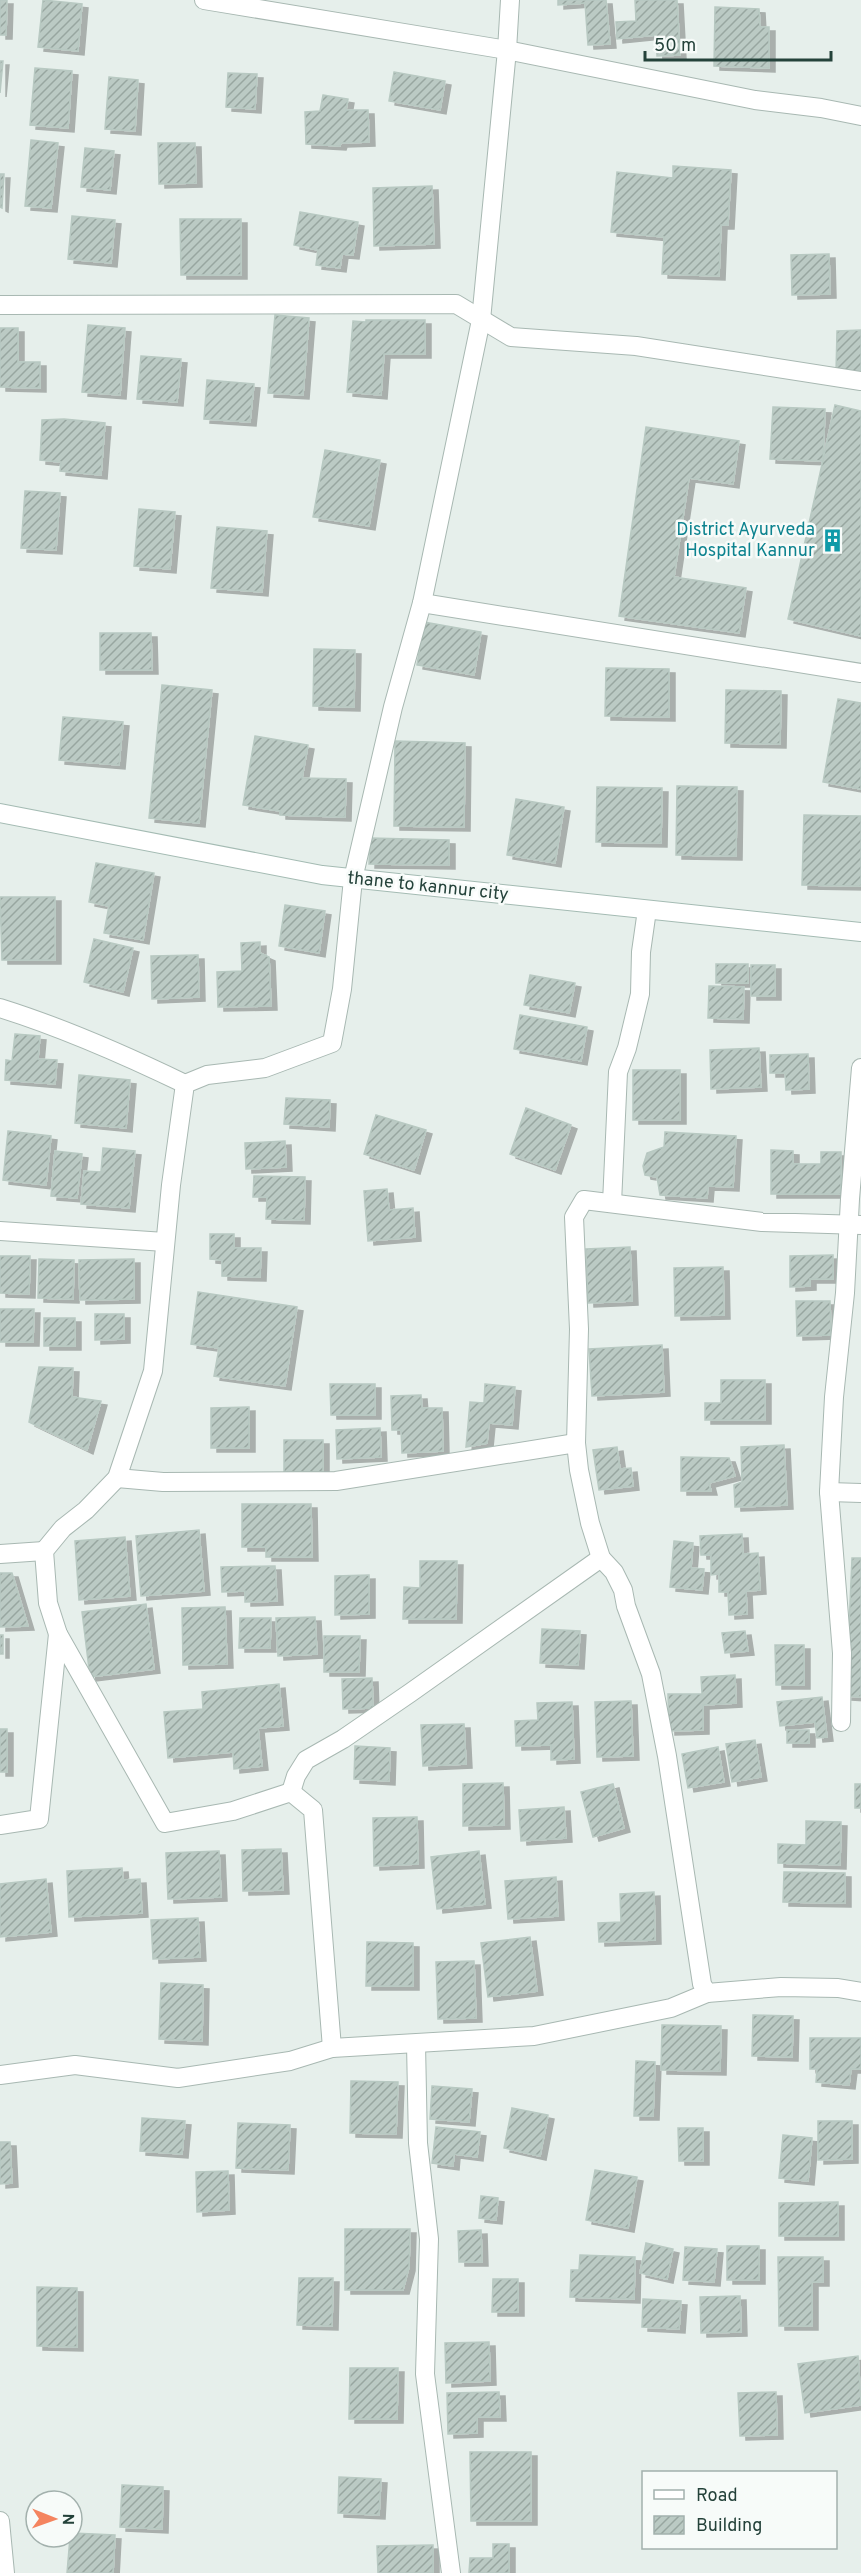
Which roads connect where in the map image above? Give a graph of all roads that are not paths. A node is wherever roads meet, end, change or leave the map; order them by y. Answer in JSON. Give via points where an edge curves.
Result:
{"nodes":[{"id":1,"x":204,"y":0,"type":"edge"},
{"id":2,"x":510,"y":0,"type":"edge"},
{"id":3,"x":507,"y":50,"type":"junction"},
{"id":4,"x":861,"y":116,"type":"edge"},
{"id":5,"x":0,"y":305,"type":"edge"},
{"id":6,"x":481,"y":320,"type":"junction"},
{"id":7,"x":861,"y":381,"type":"edge"},
{"id":8,"x":422,"y":603,"type":"junction"},
{"id":9,"x":861,"y":673,"type":"edge"},
{"id":10,"x":0,"y":813,"type":"edge"},
{"id":11,"x":353,"y":879,"type":"junction"},
{"id":12,"x":647,"y":910,"type":"junction"},
{"id":13,"x":861,"y":932,"type":"edge"},
{"id":14,"x":0,"y":1008,"type":"edge"},
{"id":15,"x":861,"y":1068,"type":"edge"},
{"id":16,"x":186,"y":1084,"type":"junction"},
{"id":17,"x":612,"y":1203,"type":"junction"},
{"id":18,"x":855,"y":1225,"type":"edge"},
{"id":19,"x":0,"y":1231,"type":"edge"},
{"id":20,"x":165,"y":1242,"type":"junction"},
{"id":21,"x":576,"y":1443,"type":"junction"},
{"id":22,"x":117,"y":1478,"type":"junction"},
{"id":23,"x":829,"y":1492,"type":"junction"},
{"id":24,"x":861,"y":1493,"type":"edge"},
{"id":25,"x":44,"y":1551,"type":"junction"},
{"id":26,"x":0,"y":1554,"type":"edge"},
{"id":27,"x":601,"y":1558,"type":"junction"},
{"id":28,"x":58,"y":1634,"type":"junction"},
{"id":29,"x":841,"y":1722,"type":"dead end"},
{"id":30,"x":291,"y":1792,"type":"junction"},
{"id":31,"x":0,"y":1825,"type":"edge"},
{"id":32,"x":861,"y":1992,"type":"edge"},
{"id":33,"x":707,"y":1993,"type":"junction"},
{"id":34,"x":416,"y":2044,"type":"junction"},
{"id":35,"x":332,"y":2048,"type":"junction"},
{"id":36,"x":0,"y":2075,"type":"edge"},
{"id":37,"x":0,"y":2521,"type":"edge"},
{"id":38,"x":5,"y":2573,"type":"edge"},
{"id":39,"x":451,"y":2573,"type":"edge"}],
"edges":[{"from":1,"to":3,"type":"street"},
{"from":2,"to":3,"type":"street"},
{"from":3,"to":4,"type":"street","via":[[674,85]]},
{"from":3,"to":6,"type":"street"},
{"from":5,"to":6,"type":"street","via":[[456,304]]},
{"from":6,"to":7,"type":"street","via":[[511,338],[636,346]]},
{"from":6,"to":8,"type":"street"},
{"from":8,"to":9,"type":"street"},
{"from":8,"to":11,"type":"street","via":[[393,706]]},
{"from":10,"to":11,"type":"street","name":"thane to kannur city"},
{"from":11,"to":12,"type":"street","name":"thane to kannur city"},
{"from":11,"to":16,"type":"street","via":[[332,1043],[265,1068],[207,1075]]},
{"from":12,"to":13,"type":"street","name":"thane to kannur city"},
{"from":12,"to":17,"type":"street","via":[[640,994],[618,1072]]},
{"from":14,"to":16,"type":"street","via":[[43,1022]]},
{"from":15,"to":18,"type":"street"},
{"from":16,"to":20,"type":"street"},
{"from":17,"to":18,"type":"street","via":[[762,1222]]},
{"from":17,"to":21,"type":"street","via":[[584,1200],[574,1217],[579,1329]]},
{"from":18,"to":23,"type":"street","via":[[834,1397]]},
{"from":19,"to":20,"type":"street"},
{"from":20,"to":22,"type":"street","via":[[153,1371]]},
{"from":21,"to":22,"type":"street","via":[[336,1481],[163,1482]]},
{"from":21,"to":27,"type":"street","via":[[590,1523]]},
{"from":22,"to":25,"type":"street"},
{"from":23,"to":24,"type":"street"},
{"from":23,"to":29,"type":"street","via":[[842,1653]]},
{"from":25,"to":26,"type":"street"},
{"from":25,"to":28,"type":"street","via":[[48,1603]]},
{"from":27,"to":30,"type":"street","via":[[401,1699],[306,1760]]},
{"from":27,"to":33,"type":"street","via":[[623,1590],[651,1674],[702,1984]]},
{"from":28,"to":30,"type":"street","via":[[165,1823],[233,1811]]},
{"from":28,"to":31,"type":"street","via":[[39,1819]]},
{"from":30,"to":35,"type":"street","via":[[312,1810]]},
{"from":32,"to":33,"type":"street","via":[[781,1987]]},
{"from":33,"to":34,"type":"street","via":[[672,2008],[534,2036]]},
{"from":34,"to":35,"type":"street"},
{"from":34,"to":39,"type":"street","via":[[418,2143],[429,2239],[425,2374]]},
{"from":35,"to":36,"type":"street","via":[[290,2061],[178,2078],[75,2064]]},
{"from":37,"to":38,"type":"street"}]}
